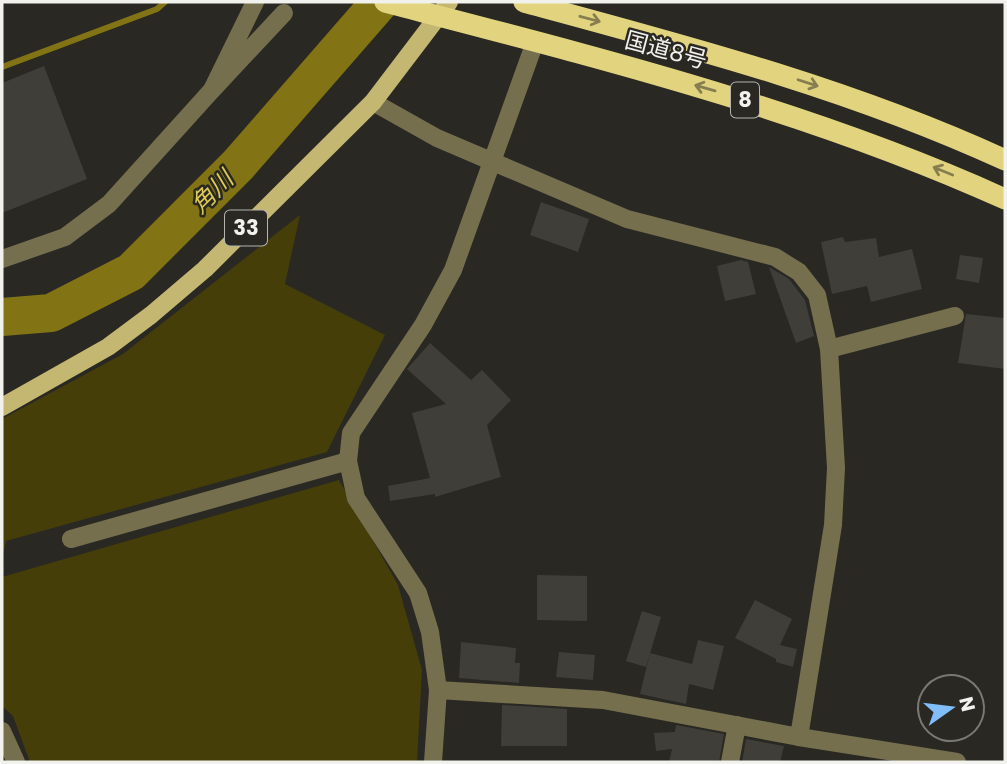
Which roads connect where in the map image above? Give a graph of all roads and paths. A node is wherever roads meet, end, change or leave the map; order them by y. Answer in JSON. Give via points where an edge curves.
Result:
{"nodes":[{"id":1,"x":255,"y":2,"type":"edge"},
{"id":2,"x":385,"y":2,"type":"edge"},
{"id":3,"x":449,"y":2,"type":"edge"},
{"id":4,"x":524,"y":2,"type":"edge"},
{"id":5,"x":284,"y":13,"type":"dead end"},
{"id":6,"x":535,"y":41,"type":"junction"},
{"id":7,"x":212,"y":90,"type":"junction"},
{"id":8,"x":373,"y":102,"type":"junction"},
{"id":9,"x":491,"y":160,"type":"junction"},
{"id":10,"x":1005,"y":160,"type":"edge"},
{"id":11,"x":1005,"y":199,"type":"edge"},
{"id":12,"x":2,"y":259,"type":"edge"},
{"id":13,"x":956,"y":316,"type":"dead end"},
{"id":14,"x":830,"y":349,"type":"junction"},
{"id":15,"x":2,"y":407,"type":"edge"},
{"id":16,"x":348,"y":461,"type":"junction"},
{"id":17,"x":71,"y":539,"type":"dead end"},
{"id":18,"x":438,"y":690,"type":"junction"},
{"id":19,"x":737,"y":725,"type":"junction"},
{"id":20,"x":2,"y":731,"type":"edge"},
{"id":21,"x":799,"y":737,"type":"junction"},
{"id":22,"x":16,"y":762,"type":"edge"},
{"id":23,"x":433,"y":762,"type":"edge"},
{"id":24,"x":730,"y":762,"type":"edge"},
{"id":25,"x":957,"y":762,"type":"edge"}],
"edges":[{"from":1,"to":7,"type":"street"},
{"from":2,"to":6,"type":"highway","name":"国道8号","number":"8"},
{"from":3,"to":8,"type":"main road","number":"33"},
{"from":4,"to":10,"type":"highway","name":"国道8号","number":"8","one_way":true,"via":[[748,63],[956,137]]},
{"from":5,"to":7,"type":"street"},
{"from":6,"to":9,"type":"street"},
{"from":11,"to":6,"type":"highway","name":"国道8号","number":"8","one_way":true,"via":[[802,119],[712,89]]},
{"from":7,"to":12,"type":"street","via":[[109,204],[65,237]]},
{"from":8,"to":9,"type":"street","via":[[437,138]]},
{"from":8,"to":15,"type":"main road","number":"33","via":[[205,269],[151,316],[108,347]]},
{"from":9,"to":14,"type":"street","via":[[627,219],[775,257],[799,272],[817,295]]},
{"from":9,"to":16,"type":"street","via":[[453,270],[351,433]]},
{"from":13,"to":14,"type":"street"},
{"from":14,"to":21,"type":"street","via":[[836,468],[833,524]]},
{"from":16,"to":17,"type":"street"},
{"from":16,"to":18,"type":"street","via":[[356,498],[418,593],[430,632]]},
{"from":18,"to":19,"type":"street","via":[[603,700]]},
{"from":18,"to":23,"type":"street"},
{"from":19,"to":21,"type":"street"},
{"from":19,"to":24,"type":"street"},
{"from":20,"to":22,"type":"street"},
{"from":21,"to":25,"type":"street"}]}
